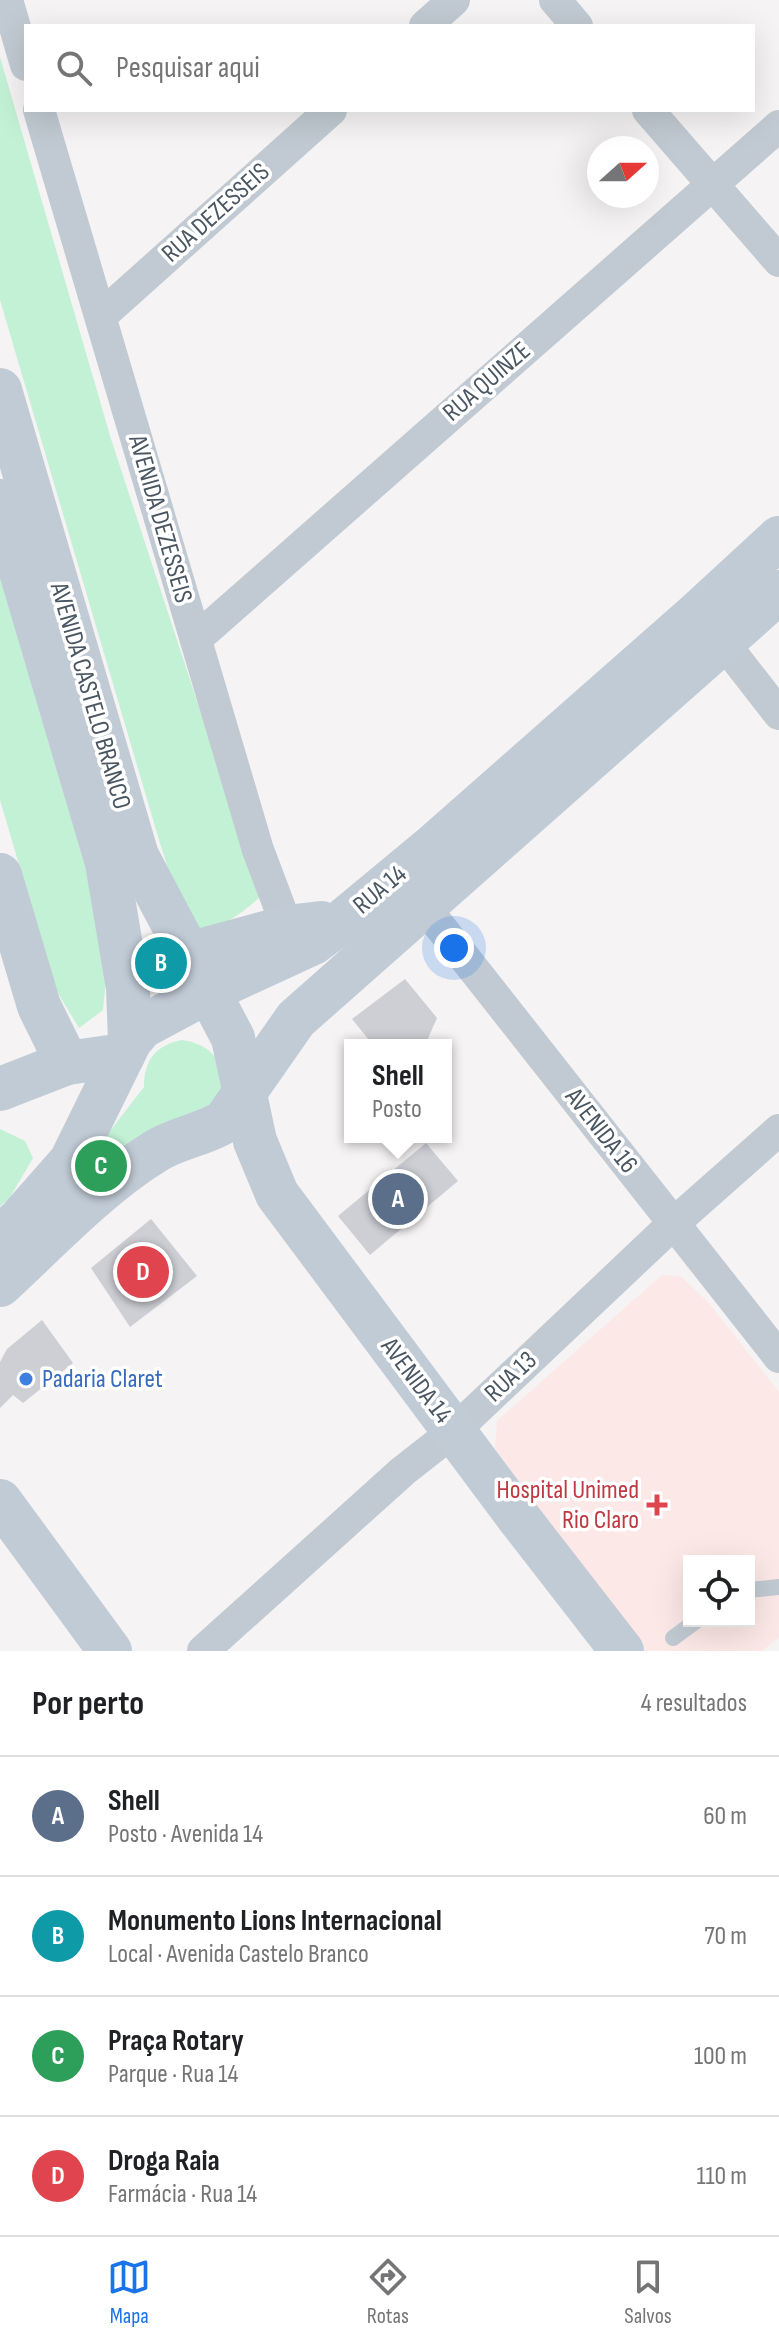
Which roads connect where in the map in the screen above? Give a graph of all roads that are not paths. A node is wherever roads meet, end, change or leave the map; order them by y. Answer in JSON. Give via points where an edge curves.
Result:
{"nodes":[{"id":1,"x":454,"y":0,"type":"edge"},
{"id":2,"x":555,"y":0,"type":"edge"},
{"id":3,"x":14,"y":4,"type":"edge"},
{"id":4,"x":427,"y":24,"type":"edge"},
{"id":5,"x":575,"y":24,"type":"edge"},
{"id":6,"x":24,"y":55,"type":"edge"},
{"id":7,"x":40,"y":112,"type":"edge"},
{"id":8,"x":329,"y":112,"type":"edge"},
{"id":9,"x":650,"y":112,"type":"edge"},
{"id":10,"x":779,"y":126,"type":"edge"},
{"id":11,"x":711,"y":184,"type":"junction"},
{"id":12,"x":779,"y":261,"type":"edge"},
{"id":13,"x":101,"y":316,"type":"junction"},
{"id":14,"x":0,"y":390,"type":"edge"},
{"id":15,"x":0,"y":501,"type":"edge"},
{"id":16,"x":779,"y":538,"type":"edge"},
{"id":17,"x":779,"y":592,"type":"edge"},
{"id":18,"x":196,"y":639,"type":"junction"},
{"id":19,"x":723,"y":642,"type":"junction"},
{"id":20,"x":779,"y":714,"type":"edge"},
{"id":21,"x":122,"y":860,"type":"junction"},
{"id":22,"x":0,"y":875,"type":"edge"},
{"id":23,"x":423,"y":905,"type":"junction"},
{"id":24,"x":344,"y":920,"type":"junction"},
{"id":25,"x":287,"y":927,"type":"junction"},
{"id":26,"x":198,"y":973,"type":"junction"},
{"id":27,"x":127,"y":1048,"type":"junction"},
{"id":28,"x":67,"y":1063,"type":"junction"},
{"id":29,"x":0,"y":1089,"type":"edge"},
{"id":30,"x":244,"y":1092,"type":"junction"},
{"id":31,"x":779,"y":1130,"type":"edge"},
{"id":32,"x":674,"y":1223,"type":"junction"},
{"id":33,"x":0,"y":1237,"type":"edge"},
{"id":34,"x":0,"y":1285,"type":"edge"},
{"id":35,"x":779,"y":1357,"type":"edge"},
{"id":36,"x":454,"y":1431,"type":"junction"},
{"id":37,"x":0,"y":1501,"type":"edge"},
{"id":38,"x":779,"y":1587,"type":"edge"},
{"id":39,"x":755,"y":1589,"type":"edge"},
{"id":40,"x":688,"y":1627,"type":"edge"},
{"id":41,"x":673,"y":1638,"type":"dead end"},
{"id":42,"x":110,"y":1651,"type":"edge"},
{"id":43,"x":203,"y":1651,"type":"edge"},
{"id":44,"x":622,"y":1651,"type":"edge"}],
"edges":[{"from":1,"to":4,"type":"street"},
{"from":2,"to":5,"type":"street"},
{"from":3,"to":6,"type":"street"},
{"from":7,"to":13,"type":"street","name":"AVENIDA DEZESSEIS"},
{"from":8,"to":13,"type":"street","name":"RUA DEZESSEIS"},
{"from":9,"to":11,"type":"street"},
{"from":10,"to":11,"type":"street","name":"RUA QUINZE"},
{"from":11,"to":12,"type":"street"},
{"from":11,"to":18,"type":"street","name":"RUA QUINZE"},
{"from":13,"to":18,"type":"street","name":"AVENIDA DEZESSEIS"},
{"from":14,"to":21,"type":"main road","name":"AVENIDA CASTELO BRANCO"},
{"from":15,"to":21,"type":"main road","name":"AVENIDA CASTELO BRANCO"},
{"from":16,"to":24,"type":"main road","name":"RUA 14"},
{"from":17,"to":19,"type":"main road","name":"RUA 14"},
{"from":18,"to":25,"type":"street","name":"AVENIDA DEZESSEIS","via":[[258,850]]},
{"from":19,"to":20,"type":"street"},
{"from":19,"to":23,"type":"main road","name":"RUA 14"},
{"from":21,"to":26,"type":"main road","name":"AVENIDA CASTELO BRANCO"},
{"from":21,"to":27,"type":"main road","name":"AVENIDA CASTELO BRANCO"},
{"from":22,"to":28,"type":"main road","via":[[39,1006]]},
{"from":23,"to":30,"type":"main road","name":"RUA 14","via":[[296,1019]]},
{"from":23,"to":32,"type":"street","name":"AVENIDA 16"},
{"from":24,"to":25,"type":"main road"},
{"from":24,"to":26,"type":"main road","name":"RUA 14","via":[[313,943]]},
{"from":25,"to":26,"type":"main road"},
{"from":26,"to":27,"type":"main road","name":"RUA 14"},
{"from":26,"to":30,"type":"main road","name":"AVENIDA 14","via":[[233,1038]]},
{"from":27,"to":28,"type":"main road"},
{"from":27,"to":33,"type":"main road","name":"RUA 14","via":[[71,1161]]},
{"from":28,"to":29,"type":"main road"},
{"from":30,"to":34,"type":"main road","name":"RUA 14","via":[[224,1122],[156,1151],[94,1198]]},
{"from":30,"to":36,"type":"main road","name":"AVENIDA 14","via":[[255,1141],[277,1194]]},
{"from":31,"to":32,"type":"street","name":"RUA 13"},
{"from":32,"to":35,"type":"street","name":"AVENIDA 16"},
{"from":32,"to":36,"type":"street","name":"RUA 13"},
{"from":36,"to":43,"type":"street","name":"RUA 13"},
{"from":36,"to":44,"type":"main road","name":"AVENIDA 14"},
{"from":37,"to":42,"type":"main road"},
{"from":38,"to":39,"type":"lane"},
{"from":40,"to":41,"type":"lane"}]}
